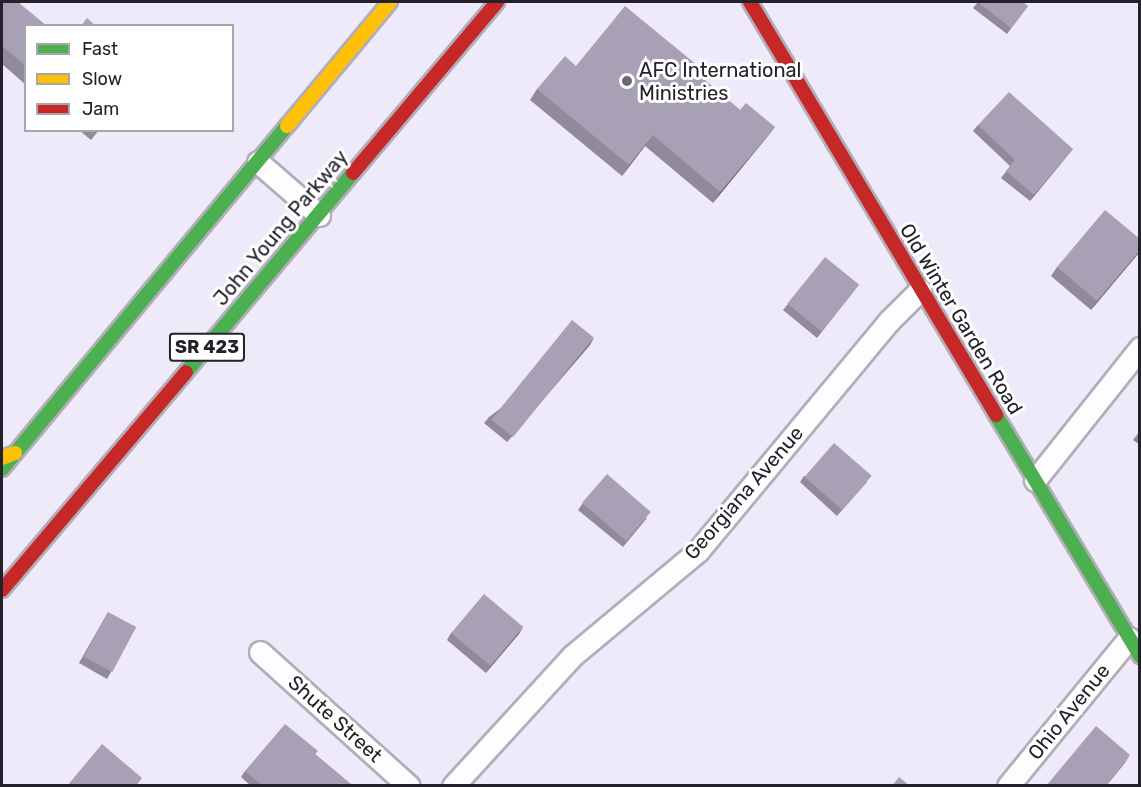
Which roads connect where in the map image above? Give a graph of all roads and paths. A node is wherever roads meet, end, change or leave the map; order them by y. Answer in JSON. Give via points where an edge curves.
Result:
{"nodes":[{"id":1,"x":390,"y":2,"type":"edge"},
{"id":2,"x":497,"y":2,"type":"edge"},
{"id":3,"x":750,"y":2,"type":"edge"},
{"id":4,"x":258,"y":162,"type":"junction"},
{"id":5,"x":318,"y":215,"type":"junction"},
{"id":6,"x":920,"y":290,"type":"junction"},
{"id":7,"x":1140,"y":348,"type":"edge"},
{"id":8,"x":8,"y":455,"type":"edge"},
{"id":9,"x":2,"y":468,"type":"edge"},
{"id":10,"x":1035,"y":480,"type":"junction"},
{"id":11,"x":2,"y":590,"type":"edge"},
{"id":12,"x":1134,"y":647,"type":"edge"},
{"id":13,"x":260,"y":652,"type":"dead end"},
{"id":14,"x":409,"y":786,"type":"edge"},
{"id":15,"x":453,"y":786,"type":"edge"},
{"id":16,"x":1008,"y":786,"type":"edge"}],
"edges":[{"from":1,"to":4,"type":"main road"},
{"from":2,"to":5,"type":"main road","name":"John Young Parkway","number":"SR 423"},
{"from":3,"to":6,"type":"main road","name":"Old Winter Garden Road"},
{"from":4,"to":5,"type":"street"},
{"from":4,"to":8,"type":"main road"},
{"from":5,"to":11,"type":"main road","name":"John Young Parkway","number":"SR 423"},
{"from":6,"to":10,"type":"main road","name":"Old Winter Garden Road"},
{"from":6,"to":15,"type":"street","name":"Georgiana Avenue","via":[[889,321],[698,551],[572,656]]},
{"from":7,"to":10,"type":"street"},
{"from":8,"to":9,"type":"main road"},
{"from":10,"to":12,"type":"main road","name":"Old Winter Garden Road"},
{"from":12,"to":16,"type":"street","name":"Ohio Avenue"},
{"from":13,"to":14,"type":"street","name":"Shute Street"}]}
